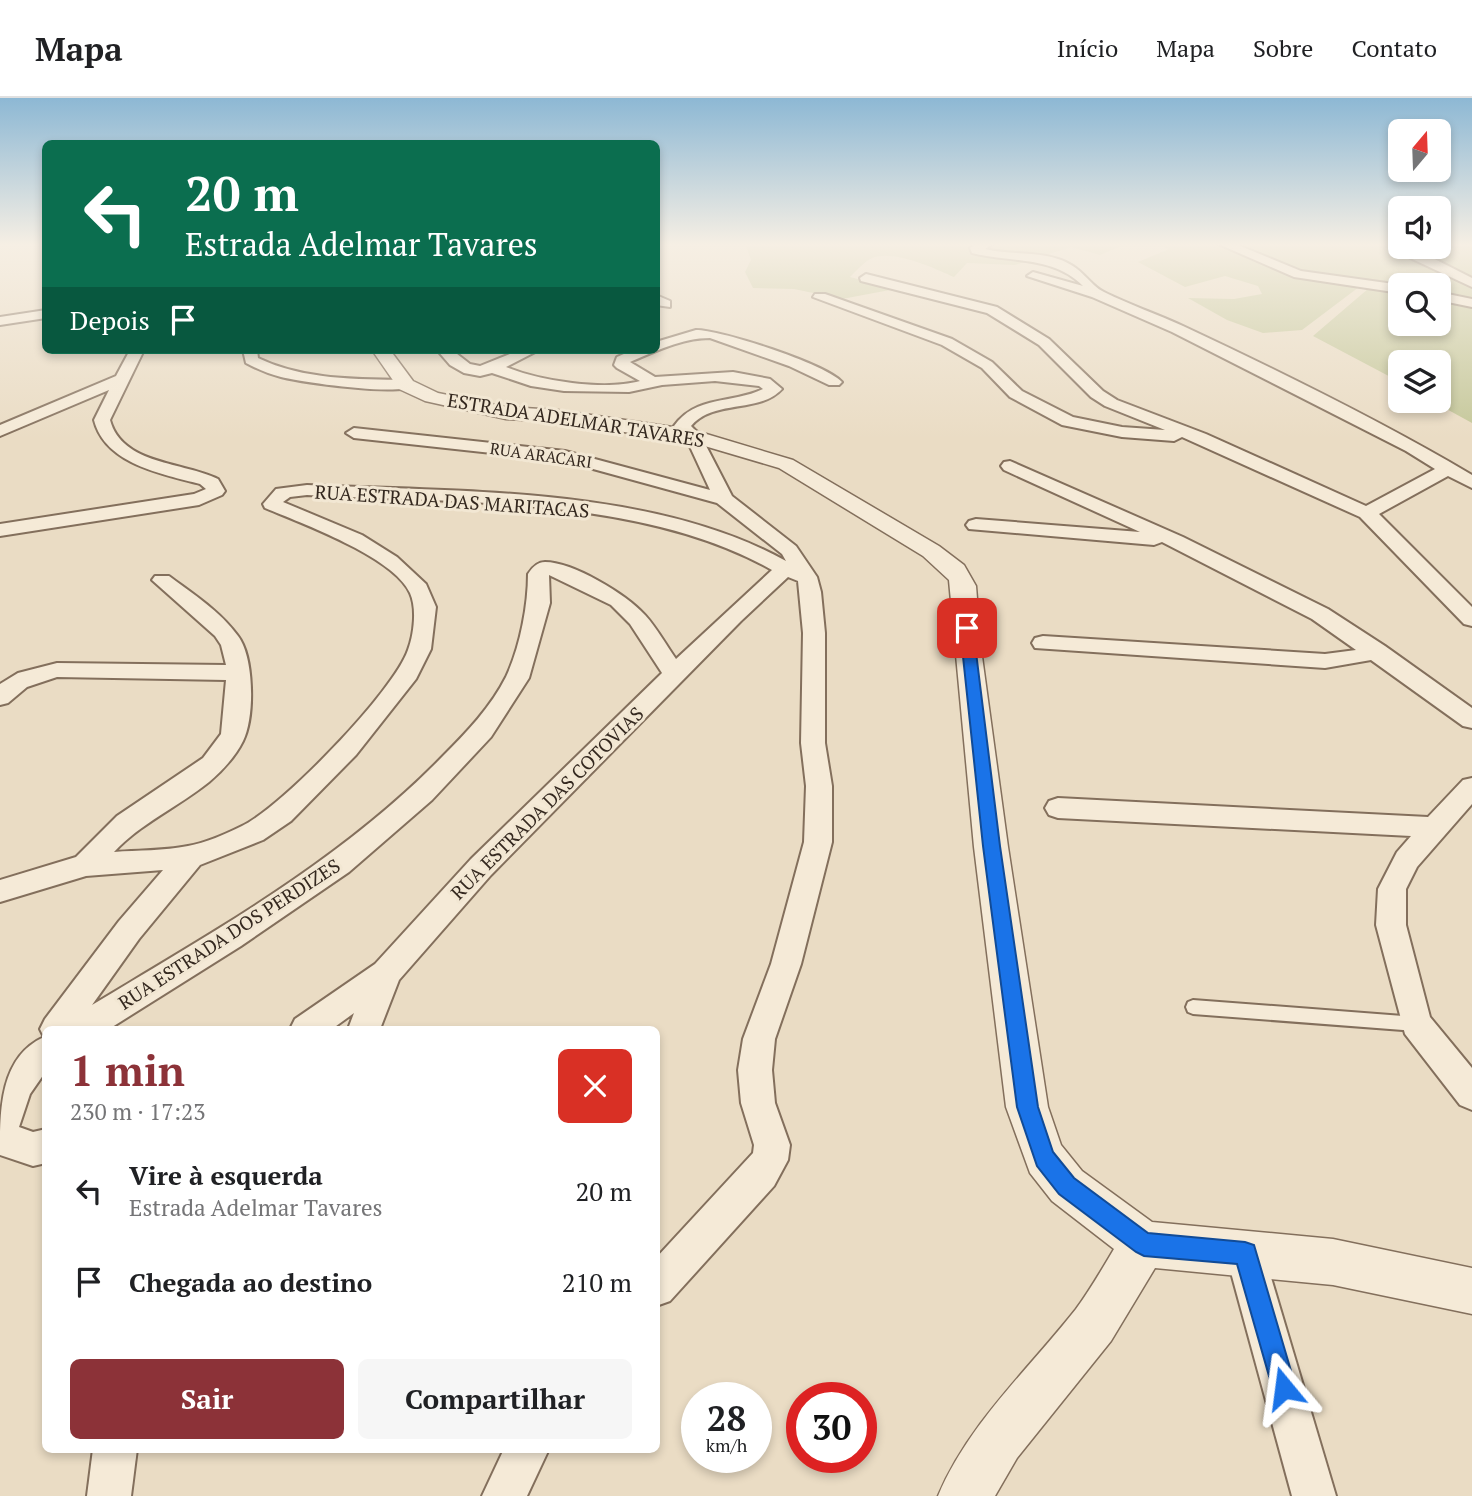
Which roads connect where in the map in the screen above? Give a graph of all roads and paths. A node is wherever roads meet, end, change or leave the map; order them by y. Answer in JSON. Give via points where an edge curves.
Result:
{"nodes":[{"id":1,"x":852,"y":308,"type":"edge"},
{"id":2,"x":985,"y":308,"type":"edge"},
{"id":3,"x":1128,"y":308,"type":"edge"},
{"id":4,"x":42,"y":315,"type":"edge"},
{"id":5,"x":0,"y":321,"type":"edge"},
{"id":6,"x":660,"y":346,"type":"edge"},
{"id":7,"x":135,"y":354,"type":"edge"},
{"id":8,"x":250,"y":354,"type":"edge"},
{"id":9,"x":383,"y":354,"type":"edge"},
{"id":10,"x":448,"y":354,"type":"edge"},
{"id":11,"x":523,"y":354,"type":"edge"},
{"id":12,"x":633,"y":354,"type":"edge"},
{"id":13,"x":494,"y":367,"type":"junction"},
{"id":14,"x":122,"y":379,"type":"junction"},
{"id":15,"x":650,"y":382,"type":"junction"},
{"id":16,"x":834,"y":382,"type":"dead end"},
{"id":17,"x":407,"y":385,"type":"junction"},
{"id":18,"x":0,"y":431,"type":"edge"},
{"id":19,"x":354,"y":433,"type":"dead end"},
{"id":20,"x":693,"y":436,"type":"junction"},
{"id":21,"x":1200,"y":438,"type":"junction"},
{"id":22,"x":1010,"y":466,"type":"dead end"},
{"id":23,"x":1448,"y":469,"type":"junction"},
{"id":24,"x":1472,"y":483,"type":"edge"},
{"id":25,"x":724,"y":499,"type":"junction"},
{"id":26,"x":1367,"y":513,"type":"junction"},
{"id":27,"x":976,"y":525,"type":"dead end"},
{"id":28,"x":0,"y":530,"type":"edge"},
{"id":29,"x":1176,"y":541,"type":"junction"},
{"id":30,"x":796,"y":574,"type":"junction"},
{"id":31,"x":162,"y":580,"type":"dead end"},
{"id":32,"x":1472,"y":619,"type":"edge"},
{"id":33,"x":1043,"y":643,"type":"dead end"},
{"id":34,"x":1377,"y":651,"type":"junction"},
{"id":35,"x":238,"y":673,"type":"junction"},
{"id":36,"x":674,"y":673,"type":"junction"},
{"id":37,"x":0,"y":697,"type":"edge"},
{"id":38,"x":1472,"y":720,"type":"edge"},
{"id":39,"x":1472,"y":788,"type":"edge"},
{"id":40,"x":1058,"y":808,"type":"dead end"},
{"id":41,"x":1434,"y":827,"type":"junction"},
{"id":42,"x":190,"y":857,"type":"junction"},
{"id":43,"x":86,"y":865,"type":"junction"},
{"id":44,"x":0,"y":891,"type":"edge"},
{"id":45,"x":386,"y":973,"type":"junction"},
{"id":46,"x":1193,"y":1007,"type":"dead end"},
{"id":47,"x":1416,"y":1024,"type":"junction"},
{"id":48,"x":58,"y":1026,"type":"edge"},
{"id":49,"x":87,"y":1026,"type":"edge"},
{"id":50,"x":310,"y":1026,"type":"edge"},
{"id":51,"x":365,"y":1026,"type":"edge"},
{"id":52,"x":42,"y":1050,"type":"edge"},
{"id":53,"x":1472,"y":1094,"type":"edge"},
{"id":54,"x":1,"y":1130,"type":"edge"},
{"id":55,"x":42,"y":1147,"type":"edge"},
{"id":56,"x":1144,"y":1244,"type":"junction"},
{"id":57,"x":1245,"y":1254,"type":"junction"},
{"id":58,"x":660,"y":1283,"type":"edge"},
{"id":59,"x":1472,"y":1291,"type":"edge"},
{"id":60,"x":114,"y":1453,"type":"edge"},
{"id":61,"x":525,"y":1453,"type":"edge"},
{"id":62,"x":109,"y":1496,"type":"edge"},
{"id":63,"x":505,"y":1496,"type":"edge"},
{"id":64,"x":965,"y":1496,"type":"edge"},
{"id":65,"x":1314,"y":1496,"type":"edge"}],
"edges":[{"from":1,"to":21,"type":"street","via":[[947,342],[987,365],[1016,394],[1068,421],[1122,432]]},
{"from":2,"to":21,"type":"street","via":[[1044,342],[1101,398]]},
{"from":3,"to":23,"type":"street","via":[[1244,362]]},
{"from":4,"to":5,"type":"street"},
{"from":6,"to":16,"type":"street","via":[[711,334]]},
{"from":7,"to":14,"type":"street"},
{"from":8,"to":17,"type":"street","via":[[251,360],[275,370]]},
{"from":9,"to":17,"type":"street"},
{"from":10,"to":13,"type":"street","via":[[469,369]]},
{"from":11,"to":13,"type":"street"},
{"from":12,"to":15,"type":"street","via":[[622,360],[622,365]]},
{"from":13,"to":15,"type":"street","via":[[554,388],[632,388]]},
{"from":14,"to":18,"type":"street"},
{"from":14,"to":28,"type":"street","via":[[102,420],[108,439],[148,462],[212,483],[216,491],[199,499]]},
{"from":15,"to":20,"type":"street","via":[[705,375],[774,388],[687,419],[682,426]]},
{"from":17,"to":20,"type":"street","name":"ESTRADA ADELMAR TAVARES","via":[[432,397],[506,413]]},
{"from":19,"to":25,"type":"street","name":"RUA ARACARI","via":[[565,456]]},
{"from":20,"to":25,"type":"street"},
{"from":20,"to":56,"type":"street","name":"ESTRADA ADELMAR TAVARES","via":[[786,464],[931,551],[962,577],[991,846],[1027,1107],[1045,1158],[1066,1186]]},
{"from":21,"to":26,"type":"street"},
{"from":22,"to":29,"type":"street"},
{"from":23,"to":24,"type":"street"},
{"from":23,"to":26,"type":"street"},
{"from":25,"to":30,"type":"street","via":[[789,550]]},
{"from":26,"to":32,"type":"street"},
{"from":27,"to":29,"type":"street"},
{"from":29,"to":34,"type":"street","via":[[1321,614]]},
{"from":30,"to":36,"type":"street","name":"RUA ESTRADA DAS COTOVIAS"},
{"from":30,"to":42,"type":"street","name":"RUA ESTRADA DAS MARITACAS","via":[[718,536],[651,519],[464,498],[307,491],[277,495],[272,503],[355,539],[390,561],[419,588],[425,607],[420,649],[408,674],[347,749],[282,814],[253,833]]},
{"from":30,"to":58,"type":"street","via":[[814,633],[818,842],[786,964],[759,1039],[755,1070],[758,1103],[772,1145],[770,1160]]},
{"from":31,"to":35,"type":"street","via":[[232,643]]},
{"from":33,"to":34,"type":"street","via":[[1325,660]]},
{"from":34,"to":38,"type":"street"},
{"from":35,"to":37,"type":"street","via":[[57,670],[19,682]]},
{"from":35,"to":43,"type":"street","via":[[232,739],[221,756],[128,822]]},
{"from":36,"to":45,"type":"street","name":"RUA ESTRADA DAS COTOVIAS","via":[[481,867]]},
{"from":36,"to":49,"type":"street","name":"RUA ESTRADA DOS PERDIZES","via":[[638,620],[618,601],[561,571],[544,568],[538,574],[539,603],[517,678],[482,731],[423,793],[339,864]]},
{"from":39,"to":41,"type":"street"},
{"from":40,"to":41,"type":"street"},
{"from":41,"to":47,"type":"street","via":[[1407,860],[1392,889],[1391,925]]},
{"from":42,"to":43,"type":"street"},
{"from":42,"to":48,"type":"street","name":"RUA ESTRADA DAS MARITACAS"},
{"from":43,"to":44,"type":"street"},
{"from":45,"to":50,"type":"street","name":"RUA ESTRADA DAS COTOVIAS"},
{"from":45,"to":51,"type":"street"},
{"from":46,"to":47,"type":"lane"},
{"from":47,"to":53,"type":"street"},
{"from":52,"to":54,"type":"street","via":[[13,1093]]},
{"from":54,"to":55,"type":"street","via":[[8,1141],[33,1149]]},
{"from":56,"to":57,"type":"street"},
{"from":56,"to":64,"type":"street","via":[[1094,1324],[999,1440]]},
{"from":57,"to":59,"type":"street","via":[[1333,1262]]},
{"from":57,"to":65,"type":"street"},
{"from":60,"to":62,"type":"street"},
{"from":61,"to":63,"type":"street"}]}
